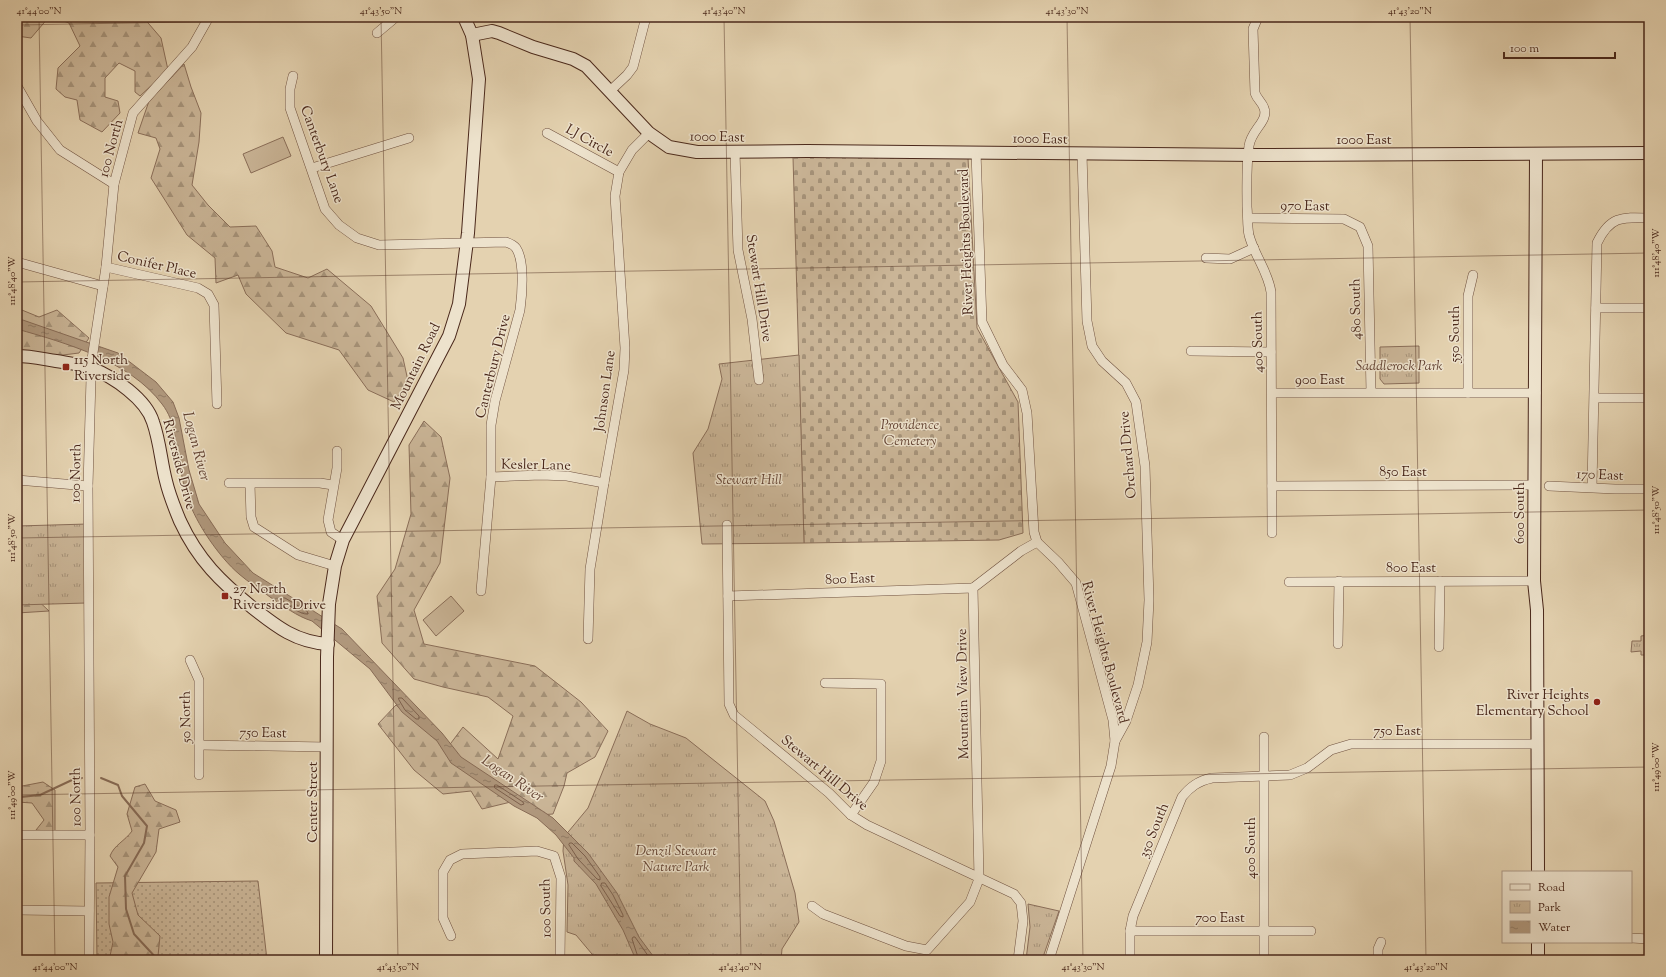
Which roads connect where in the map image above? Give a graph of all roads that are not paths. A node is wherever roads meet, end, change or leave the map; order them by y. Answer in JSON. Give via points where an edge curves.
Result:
{"nodes":[{"id":1,"x":210,"y":17,"type":"edge"},
{"id":2,"x":396,"y":17,"type":"edge"},
{"id":3,"x":464,"y":17,"type":"edge"},
{"id":4,"x":646,"y":17,"type":"edge"},
{"id":5,"x":1258,"y":17,"type":"edge"},
{"id":6,"x":377,"y":33,"type":"dead end"},
{"id":7,"x":472,"y":35,"type":"junction"},
{"id":8,"x":292,"y":76,"type":"dead end"},
{"id":9,"x":17,"y":86,"type":"edge"},
{"id":10,"x":610,"y":91,"type":"junction"},
{"id":11,"x":547,"y":133,"type":"dead end"},
{"id":12,"x":649,"y":133,"type":"junction"},
{"id":13,"x":409,"y":138,"type":"dead end"},
{"id":14,"x":735,"y":152,"type":"junction"},
{"id":15,"x":976,"y":152,"type":"junction"},
{"id":16,"x":1649,"y":153,"type":"edge"},
{"id":17,"x":1082,"y":154,"type":"junction"},
{"id":18,"x":1536,"y":154,"type":"junction"},
{"id":19,"x":1248,"y":155,"type":"junction"},
{"id":20,"x":312,"y":168,"type":"junction"},
{"id":21,"x":619,"y":172,"type":"junction"},
{"id":22,"x":114,"y":184,"type":"junction"},
{"id":23,"x":1248,"y":218,"type":"junction"},
{"id":24,"x":1649,"y":218,"type":"edge"},
{"id":25,"x":1360,"y":227,"type":"joint"},
{"id":26,"x":467,"y":242,"type":"junction"},
{"id":27,"x":1254,"y":248,"type":"junction"},
{"id":28,"x":1206,"y":258,"type":"dead end"},
{"id":29,"x":17,"y":262,"type":"edge"},
{"id":30,"x":106,"y":267,"type":"junction"},
{"id":31,"x":1473,"y":275,"type":"dead end"},
{"id":32,"x":103,"y":286,"type":"junction"},
{"id":33,"x":1596,"y":308,"type":"junction"},
{"id":34,"x":1649,"y":308,"type":"edge"},
{"id":35,"x":1191,"y":351,"type":"dead end"},
{"id":36,"x":1271,"y":352,"type":"junction"},
{"id":37,"x":17,"y":356,"type":"edge"},
{"id":38,"x":92,"y":362,"type":"junction"},
{"id":39,"x":759,"y":380,"type":"dead end"},
{"id":40,"x":1371,"y":392,"type":"junction"},
{"id":41,"x":1272,"y":393,"type":"junction"},
{"id":42,"x":1468,"y":393,"type":"junction"},
{"id":43,"x":1536,"y":393,"type":"junction"},
{"id":44,"x":1595,"y":398,"type":"junction"},
{"id":45,"x":1649,"y":398,"type":"edge"},
{"id":46,"x":217,"y":404,"type":"dead end"},
{"id":47,"x":337,"y":451,"type":"dead end"},
{"id":48,"x":491,"y":477,"type":"junction"},
{"id":49,"x":17,"y":480,"type":"edge"},
{"id":50,"x":229,"y":483,"type":"dead end"},
{"id":51,"x":604,"y":483,"type":"junction"},
{"id":52,"x":250,"y":484,"type":"junction"},
{"id":53,"x":1534,"y":484,"type":"junction"},
{"id":54,"x":334,"y":485,"type":"junction"},
{"id":55,"x":88,"y":486,"type":"junction"},
{"id":56,"x":1272,"y":486,"type":"junction"},
{"id":57,"x":1549,"y":486,"type":"dead end"},
{"id":58,"x":1592,"y":487,"type":"junction"},
{"id":59,"x":1649,"y":488,"type":"edge"},
{"id":60,"x":727,"y":525,"type":"dead end"},
{"id":61,"x":1272,"y":533,"type":"dead end"},
{"id":62,"x":343,"y":540,"type":"junction"},
{"id":63,"x":1037,"y":542,"type":"junction"},
{"id":64,"x":335,"y":566,"type":"junction"},
{"id":65,"x":1440,"y":581,"type":"junction"},
{"id":66,"x":1534,"y":581,"type":"junction"},
{"id":67,"x":1289,"y":582,"type":"dead end"},
{"id":68,"x":1339,"y":582,"type":"junction"},
{"id":69,"x":973,"y":588,"type":"junction"},
{"id":70,"x":481,"y":591,"type":"dead end"},
{"id":71,"x":728,"y":596,"type":"junction"},
{"id":72,"x":588,"y":639,"type":"dead end"},
{"id":73,"x":328,"y":644,"type":"junction"},
{"id":74,"x":1338,"y":644,"type":"dead end"},
{"id":75,"x":1440,"y":647,"type":"dead end"},
{"id":76,"x":190,"y":660,"type":"dead end"},
{"id":77,"x":825,"y":683,"type":"dead end"},
{"id":78,"x":1264,"y":737,"type":"dead end"},
{"id":79,"x":1114,"y":741,"type":"junction"},
{"id":80,"x":1537,"y":744,"type":"junction"},
{"id":81,"x":200,"y":745,"type":"junction"},
{"id":82,"x":327,"y":747,"type":"junction"},
{"id":83,"x":199,"y":775,"type":"dead end"},
{"id":84,"x":1264,"y":777,"type":"junction"},
{"id":85,"x":851,"y":815,"type":"junction"},
{"id":86,"x":17,"y":835,"type":"edge"},
{"id":87,"x":90,"y":835,"type":"junction"},
{"id":88,"x":1538,"y":871,"type":"edge"},
{"id":89,"x":979,"y":878,"type":"junction"},
{"id":90,"x":812,"y":906,"type":"dead end"},
{"id":91,"x":17,"y":910,"type":"edge"},
{"id":92,"x":89,"y":911,"type":"junction"},
{"id":93,"x":1130,"y":931,"type":"junction"},
{"id":94,"x":1264,"y":931,"type":"junction"},
{"id":95,"x":1311,"y":931,"type":"dead end"},
{"id":96,"x":450,"y":936,"type":"dead end"},
{"id":97,"x":1632,"y":938,"type":"edge"},
{"id":98,"x":1649,"y":939,"type":"edge"},
{"id":99,"x":1381,"y":942,"type":"dead end"},
{"id":100,"x":1538,"y":943,"type":"edge"},
{"id":101,"x":89,"y":960,"type":"edge"},
{"id":102,"x":326,"y":960,"type":"edge"},
{"id":103,"x":560,"y":960,"type":"edge"},
{"id":104,"x":1018,"y":960,"type":"edge"},
{"id":105,"x":1049,"y":960,"type":"edge"},
{"id":106,"x":1130,"y":960,"type":"edge"},
{"id":107,"x":1264,"y":960,"type":"edge"},
{"id":108,"x":1378,"y":960,"type":"edge"},
{"id":109,"x":1538,"y":960,"type":"edge"}],
"edges":[{"from":1,"to":22,"type":"street","name":"100 North","via":[[192,46],[133,113]]},
{"from":2,"to":6,"type":"street"},
{"from":3,"to":7,"type":"street","name":"Mountain Road"},
{"from":4,"to":10,"type":"street","via":[[632,67]]},
{"from":5,"to":19,"type":"street","name":"400 South","via":[[1253,29],[1255,93],[1265,109],[1265,115],[1250,137]]},
{"from":7,"to":10,"type":"street","name":"1000 East","via":[[492,31],[573,59],[586,66]]},
{"from":7,"to":26,"type":"street","name":"Mountain Road","via":[[478,79]]},
{"from":8,"to":20,"type":"street","name":"Canterbury Lane","via":[[290,108]]},
{"from":9,"to":22,"type":"street","via":[[37,121],[60,150]]},
{"from":10,"to":12,"type":"street","name":"1000 East"},
{"from":11,"to":21,"type":"street","name":"LJ Circle"},
{"from":12,"to":14,"type":"street","name":"1000 East","via":[[669,147],[684,151]]},
{"from":12,"to":21,"type":"street","name":"Johnson Lane","via":[[632,150]]},
{"from":13,"to":20,"type":"street"},
{"from":14,"to":15,"type":"street","name":"1000 East"},
{"from":14,"to":39,"type":"street","name":"Stewart Hill Drive","via":[[738,250],[752,319]]},
{"from":15,"to":17,"type":"street","name":"1000 East"},
{"from":15,"to":63,"type":"street","name":"River Heights Boulevard","via":[[982,322],[1003,365],[1022,390],[1027,413],[1034,532]]},
{"from":16,"to":18,"type":"street","name":"1000 East"},
{"from":17,"to":19,"type":"street","name":"1000 East"},
{"from":17,"to":79,"type":"street","name":"Orchard Drive","via":[[1087,321],[1092,346],[1102,361],[1126,383],[1136,402],[1145,466],[1148,642],[1126,721]]},
{"from":18,"to":19,"type":"street","name":"1000 East"},
{"from":18,"to":43,"type":"street","name":"600 South"},
{"from":19,"to":23,"type":"street","name":"400 South"},
{"from":20,"to":26,"type":"street","name":"Canterbury Lane","via":[[326,209],[339,225],[357,238],[379,245]]},
{"from":21,"to":51,"type":"street","name":"Johnson Lane","via":[[615,196],[625,348],[624,370]]},
{"from":22,"to":30,"type":"street","name":"100 North"},
{"from":23,"to":25,"type":"street","name":"970 East","via":[[1344,219]]},
{"from":23,"to":27,"type":"street","name":"400 South","via":[[1248,234]]},
{"from":24,"to":33,"type":"street","via":[[1617,219],[1602,231],[1597,243]]},
{"from":25,"to":40,"type":"street","name":"480 South","via":[[1368,246]]},
{"from":26,"to":48,"type":"street","name":"Canterbury Drive","via":[[506,242],[516,247],[521,256],[520,310],[495,400],[491,425]]},
{"from":26,"to":62,"type":"street","name":"Mountain Road","via":[[459,304],[449,336]]},
{"from":27,"to":28,"type":"street","via":[[1230,259]]},
{"from":27,"to":36,"type":"street","name":"400 South","via":[[1269,281]]},
{"from":29,"to":32,"type":"street"},
{"from":30,"to":32,"type":"street","name":"100 North"},
{"from":30,"to":46,"type":"street","name":"Conifer Place","via":[[198,288],[208,294],[214,305]]},
{"from":31,"to":42,"type":"street","name":"550 South","via":[[1468,296]]},
{"from":32,"to":38,"type":"street","name":"100 North"},
{"from":33,"to":34,"type":"street"},
{"from":33,"to":44,"type":"street"},
{"from":35,"to":36,"type":"street"},
{"from":36,"to":41,"type":"street","name":"400 South"},
{"from":37,"to":38,"type":"street","name":"Riverside Drive","via":[[81,365]]},
{"from":38,"to":55,"type":"street","name":"100 North"},
{"from":38,"to":73,"type":"street","name":"Riverside Drive","via":[[148,409],[161,449],[166,482],[180,522],[208,568],[263,616],[293,636],[311,643]]},
{"from":40,"to":41,"type":"street","name":"900 East"},
{"from":40,"to":42,"type":"street","name":"900 East"},
{"from":41,"to":56,"type":"street","name":"400 South"},
{"from":42,"to":43,"type":"street","name":"900 East"},
{"from":43,"to":53,"type":"street","name":"600 South"},
{"from":44,"to":45,"type":"street"},
{"from":44,"to":58,"type":"street"},
{"from":47,"to":54,"type":"street"},
{"from":48,"to":51,"type":"street","name":"Kesler Lane","via":[[567,476]]},
{"from":48,"to":70,"type":"street","name":"Canterbury Drive"},
{"from":49,"to":55,"type":"street"},
{"from":50,"to":52,"type":"street"},
{"from":51,"to":72,"type":"street","name":"Johnson Lane","via":[[590,569]]},
{"from":52,"to":54,"type":"street"},
{"from":52,"to":64,"type":"street","via":[[250,517],[254,527],[298,556]]},
{"from":53,"to":56,"type":"street","name":"850 East"},
{"from":53,"to":66,"type":"street","name":"600 South"},
{"from":54,"to":62,"type":"street","via":[[328,520],[331,532]]},
{"from":55,"to":87,"type":"street","name":"100 North"},
{"from":56,"to":61,"type":"street","name":"400 South"},
{"from":57,"to":58,"type":"street","name":"170 East"},
{"from":58,"to":59,"type":"street","name":"170 East"},
{"from":60,"to":71,"type":"street","name":"Stewart Hill Drive"},
{"from":62,"to":64,"type":"street","name":"Mountain Road"},
{"from":63,"to":69,"type":"street","via":[[1021,551]]},
{"from":63,"to":79,"type":"street","name":"River Heights Boulevard","via":[[1076,583],[1113,720]]},
{"from":64,"to":73,"type":"street","name":"Mountain Road","via":[[329,604]]},
{"from":65,"to":66,"type":"street","name":"800 East"},
{"from":65,"to":68,"type":"street","name":"800 East"},
{"from":65,"to":75,"type":"street"},
{"from":66,"to":80,"type":"street","name":"600 South","via":[[1537,610]]},
{"from":67,"to":68,"type":"street","name":"800 East"},
{"from":68,"to":74,"type":"street"},
{"from":69,"to":71,"type":"street","name":"800 East"},
{"from":69,"to":89,"type":"street","name":"Mountain View Drive"},
{"from":71,"to":85,"type":"street","name":"Stewart Hill Drive","via":[[729,704],[734,715],[829,793]]},
{"from":73,"to":82,"type":"street","name":"Center Street"},
{"from":76,"to":81,"type":"street","name":"50 North","via":[[199,680]]},
{"from":77,"to":85,"type":"street","via":[[881,684],[881,761],[874,782]]},
{"from":78,"to":84,"type":"street","name":"400 South"},
{"from":79,"to":105,"type":"street","name":"River Heights Boulevard","via":[[1111,766]]},
{"from":80,"to":84,"type":"street","name":"750 East","via":[[1351,744],[1331,750],[1308,768],[1290,775]]},
{"from":80,"to":88,"type":"street","name":"600 South"},
{"from":81,"to":82,"type":"street","name":"750 East"},
{"from":81,"to":83,"type":"street","name":"50 North"},
{"from":82,"to":102,"type":"street","name":"Center Street"},
{"from":84,"to":93,"type":"street","name":"350 South","via":[[1212,778],[1200,781],[1190,788],[1182,798]]},
{"from":84,"to":94,"type":"street","name":"400 South"},
{"from":85,"to":89,"type":"street","name":"Stewart Hill Drive"},
{"from":86,"to":87,"type":"street"},
{"from":87,"to":92,"type":"street","name":"100 North"},
{"from":89,"to":90,"type":"street","via":[[970,902],[927,950],[906,946],[823,914]]},
{"from":89,"to":104,"type":"street","name":"Stewart Hill Drive","via":[[1014,894],[1021,903],[1023,921]]},
{"from":91,"to":92,"type":"street"},
{"from":92,"to":101,"type":"street","name":"100 North"},
{"from":93,"to":94,"type":"street","name":"700 East"},
{"from":93,"to":106,"type":"street","name":"350 South"},
{"from":94,"to":95,"type":"street","name":"700 East"},
{"from":94,"to":107,"type":"street","name":"400 South"},
{"from":96,"to":103,"type":"street","name":"100 South","via":[[443,918],[443,872],[450,860],[462,854],[537,851],[554,856],[561,878]]},
{"from":97,"to":98,"type":"street"},
{"from":99,"to":108,"type":"street"},
{"from":100,"to":109,"type":"street"}]}
